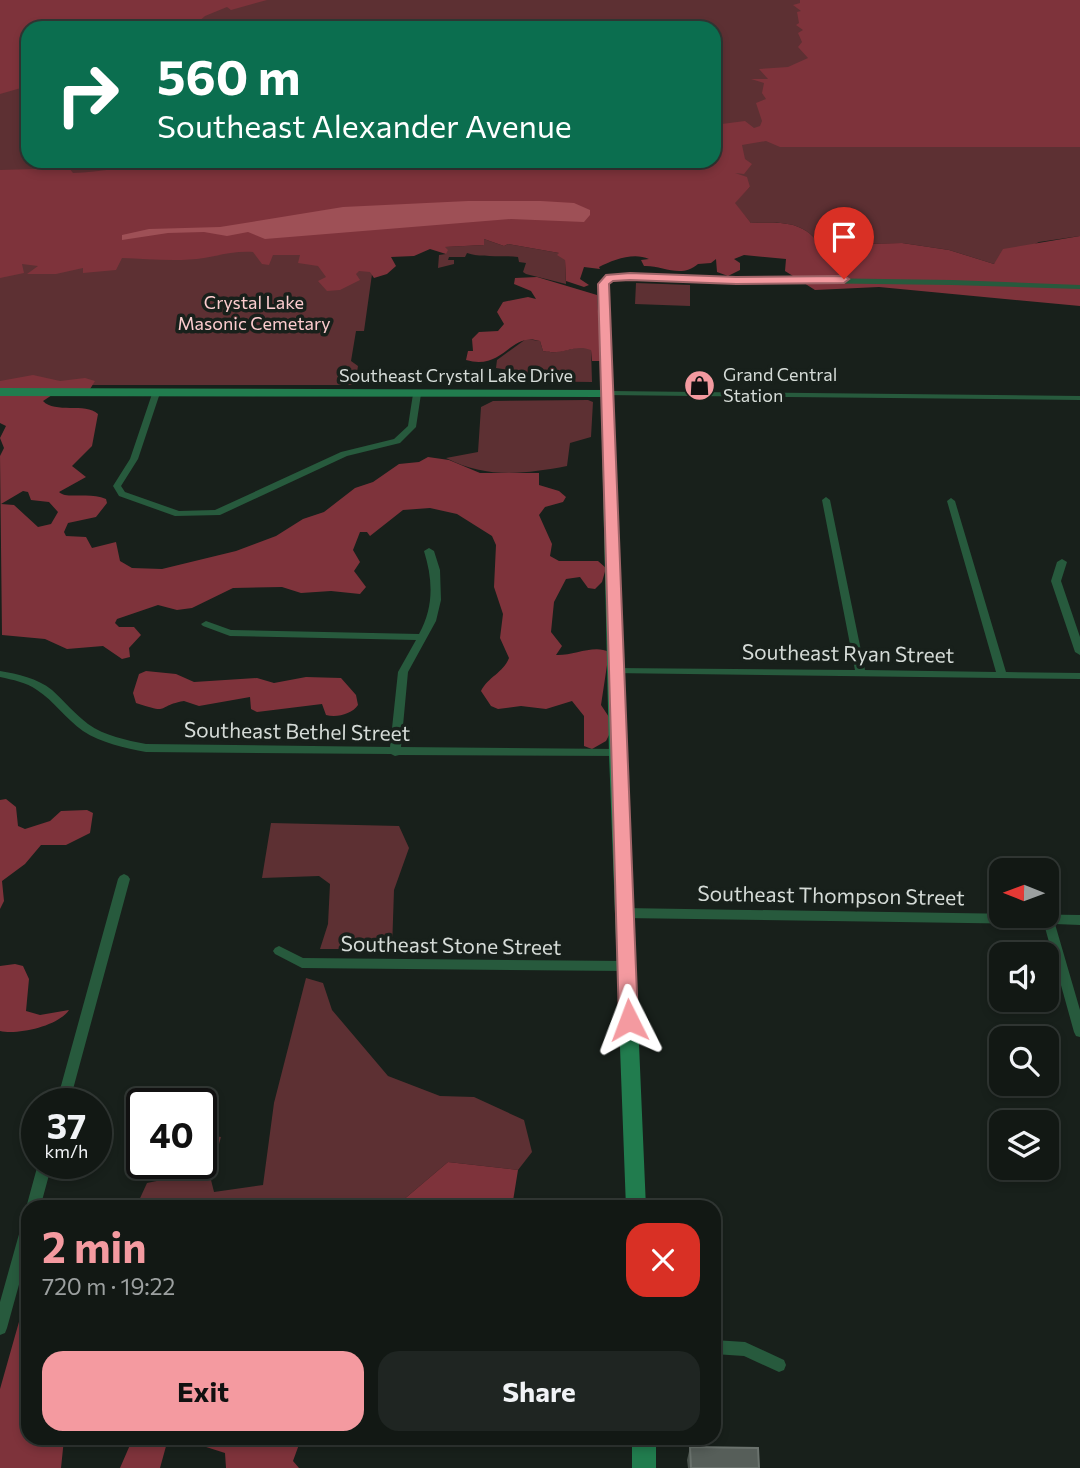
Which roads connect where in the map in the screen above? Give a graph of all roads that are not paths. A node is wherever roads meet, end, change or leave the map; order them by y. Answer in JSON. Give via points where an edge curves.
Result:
{"nodes":[{"id":1,"x":1080,"y":287,"type":"edge"},
{"id":2,"x":0,"y":392,"type":"edge"},
{"id":3,"x":156,"y":393,"type":"junction"},
{"id":4,"x":607,"y":393,"type":"junction"},
{"id":5,"x":417,"y":394,"type":"junction"},
{"id":6,"x":1080,"y":398,"type":"edge"},
{"id":7,"x":825,"y":500,"type":"dead end"},
{"id":8,"x":951,"y":501,"type":"dead end"},
{"id":9,"x":429,"y":551,"type":"dead end"},
{"id":10,"x":1062,"y":562,"type":"dead end"},
{"id":11,"x":205,"y":624,"type":"dead end"},
{"id":12,"x":424,"y":637,"type":"junction"},
{"id":13,"x":1080,"y":652,"type":"edge"},
{"id":14,"x":615,"y":671,"type":"junction"},
{"id":15,"x":861,"y":673,"type":"junction"},
{"id":16,"x":0,"y":674,"type":"edge"},
{"id":17,"x":1002,"y":675,"type":"junction"},
{"id":18,"x":1080,"y":676,"type":"edge"},
{"id":19,"x":395,"y":752,"type":"junction"},
{"id":20,"x":617,"y":753,"type":"junction"},
{"id":21,"x":124,"y":879,"type":"dead end"},
{"id":22,"x":624,"y":914,"type":"junction"},
{"id":23,"x":989,"y":918,"type":"edge"},
{"id":24,"x":1059,"y":919,"type":"edge"},
{"id":25,"x":1080,"y":920,"type":"edge"},
{"id":26,"x":1051,"y":928,"type":"edge"},
{"id":27,"x":279,"y":951,"type":"dead end"},
{"id":28,"x":626,"y":966,"type":"junction"},
{"id":29,"x":1080,"y":1032,"type":"edge"},
{"id":30,"x":66,"y":1088,"type":"edge"},
{"id":31,"x":42,"y":1179,"type":"edge"},
{"id":32,"x":35,"y":1200,"type":"edge"},
{"id":33,"x":636,"y":1200,"type":"edge"},
{"id":34,"x":21,"y":1252,"type":"edge"},
{"id":35,"x":0,"y":1328,"type":"edge"},
{"id":36,"x":721,"y":1347,"type":"edge"},
{"id":37,"x":779,"y":1365,"type":"dead end"},
{"id":38,"x":644,"y":1445,"type":"edge"},
{"id":39,"x":644,"y":1468,"type":"edge"}],
"edges":[{"from":1,"to":4,"type":"street","via":[[870,279],[610,278],[604,284]]},
{"from":2,"to":3,"type":"street","name":"Southeast Crystal Lake Drive"},
{"from":3,"to":5,"type":"street","name":"Southeast Crystal Lake Drive"},
{"from":3,"to":5,"type":"street","via":[[134,459],[117,486],[122,494],[192,516],[217,513],[344,454],[397,440],[412,427]]},
{"from":4,"to":5,"type":"street","name":"Southeast Crystal Lake Drive"},
{"from":4,"to":6,"type":"street","name":"Southeast Crystal Lake Drive"},
{"from":4,"to":14,"type":"street"},
{"from":7,"to":15,"type":"street"},
{"from":8,"to":17,"type":"street"},
{"from":9,"to":12,"type":"street","via":[[436,600]]},
{"from":10,"to":13,"type":"street","via":[[1056,581]]},
{"from":11,"to":12,"type":"street","via":[[230,633]]},
{"from":12,"to":19,"type":"street","via":[[411,654],[400,685]]},
{"from":14,"to":15,"type":"street","name":"Southeast Ryan Street"},
{"from":14,"to":20,"type":"street"},
{"from":15,"to":17,"type":"street","name":"Southeast Ryan Street"},
{"from":16,"to":19,"type":"street","name":"Southeast Bethel Street","via":[[36,682],[85,727],[137,747]]},
{"from":17,"to":18,"type":"street","name":"Southeast Ryan Street"},
{"from":19,"to":20,"type":"street","name":"Southeast Bethel Street"},
{"from":20,"to":22,"type":"street"},
{"from":21,"to":30,"type":"street"},
{"from":22,"to":23,"type":"street","name":"Southeast Thompson Street"},
{"from":22,"to":28,"type":"street"},
{"from":24,"to":25,"type":"street","name":"Southeast Thompson Street"},
{"from":26,"to":29,"type":"street"},
{"from":27,"to":28,"type":"street","name":"Southeast Stone Street","via":[[302,963]]},
{"from":28,"to":33,"type":"street"},
{"from":31,"to":32,"type":"street"},
{"from":34,"to":35,"type":"street"},
{"from":36,"to":37,"type":"street","via":[[745,1349]]},
{"from":38,"to":39,"type":"street"}]}
